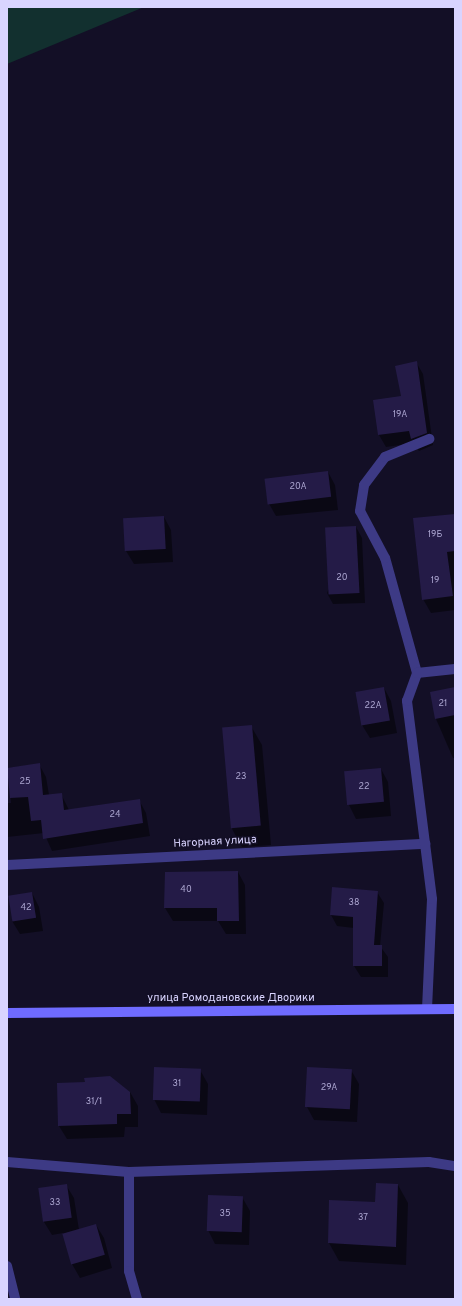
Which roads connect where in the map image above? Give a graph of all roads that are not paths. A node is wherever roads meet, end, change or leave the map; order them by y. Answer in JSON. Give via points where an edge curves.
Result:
{"nodes":[{"id":1,"x":429,"y":439,"type":"dead end"},
{"id":2,"x":455,"y":669,"type":"edge"},
{"id":3,"x":417,"y":673,"type":"junction"},
{"id":4,"x":425,"y":844,"type":"junction"},
{"id":5,"x":7,"y":865,"type":"edge"},
{"id":6,"x":427,"y":1009,"type":"junction"},
{"id":7,"x":455,"y":1009,"type":"edge"},
{"id":8,"x":7,"y":1013,"type":"edge"},
{"id":9,"x":7,"y":1162,"type":"edge"},
{"id":10,"x":455,"y":1166,"type":"edge"},
{"id":11,"x":129,"y":1172,"type":"junction"},
{"id":12,"x":7,"y":1266,"type":"edge"},
{"id":13,"x":15,"y":1299,"type":"edge"},
{"id":14,"x":137,"y":1299,"type":"edge"}],
"edges":[{"from":1,"to":3,"type":"street","via":[[385,457],[364,485],[360,511],[385,558]]},
{"from":2,"to":3,"type":"street"},
{"from":3,"to":4,"type":"street","via":[[407,701]]},
{"from":4,"to":5,"type":"street","name":"Нагорная улица"},
{"from":4,"to":6,"type":"street","via":[[432,899]]},
{"from":6,"to":7,"type":"street","name":"улица Ромодановские Дворики"},
{"from":6,"to":8,"type":"street","name":"улица Ромодановские Дворики"},
{"from":9,"to":11,"type":"street"},
{"from":10,"to":11,"type":"street","via":[[429,1162]]},
{"from":11,"to":14,"type":"street","via":[[129,1271]]},
{"from":12,"to":13,"type":"street"}]}
